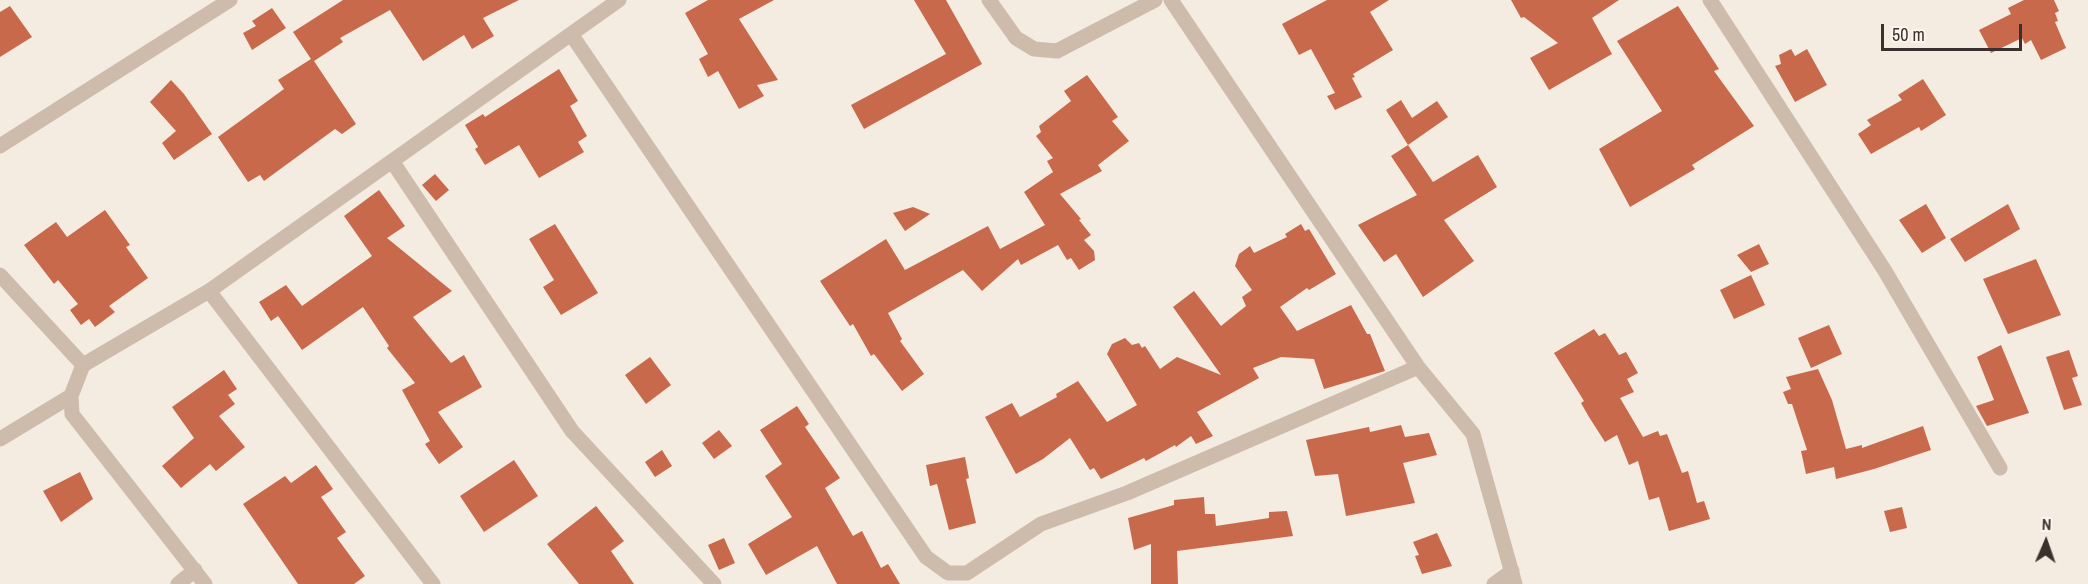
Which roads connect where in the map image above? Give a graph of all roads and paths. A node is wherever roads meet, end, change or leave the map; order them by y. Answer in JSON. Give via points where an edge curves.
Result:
{"nodes":[{"id":1,"x":230,"y":0,"type":"edge"},
{"id":2,"x":619,"y":0,"type":"edge"},
{"id":3,"x":989,"y":0,"type":"edge"},
{"id":4,"x":1155,"y":0,"type":"edge"},
{"id":5,"x":1170,"y":0,"type":"edge"},
{"id":6,"x":1710,"y":0,"type":"edge"},
{"id":7,"x":571,"y":34,"type":"junction"},
{"id":8,"x":0,"y":146,"type":"edge"},
{"id":9,"x":392,"y":161,"type":"junction"},
{"id":10,"x":0,"y":275,"type":"edge"},
{"id":11,"x":209,"y":291,"type":"junction"},
{"id":12,"x":83,"y":365,"type":"junction"},
{"id":13,"x":1418,"y":367,"type":"junction"},
{"id":14,"x":70,"y":396,"type":"junction"},
{"id":15,"x":0,"y":439,"type":"edge"},
{"id":16,"x":2000,"y":468,"type":"dead end"},
{"id":17,"x":195,"y":570,"type":"junction"},
{"id":18,"x":1513,"y":578,"type":"edge"},
{"id":19,"x":178,"y":584,"type":"edge"},
{"id":20,"x":205,"y":584,"type":"edge"},
{"id":21,"x":433,"y":584,"type":"edge"},
{"id":22,"x":714,"y":584,"type":"edge"},
{"id":23,"x":1494,"y":584,"type":"edge"}],
"edges":[{"from":1,"to":8,"type":"street"},
{"from":2,"to":7,"type":"street"},
{"from":3,"to":4,"type":"street","via":[[1016,38],[1034,49],[1057,51]]},
{"from":5,"to":13,"type":"street"},
{"from":6,"to":16,"type":"street","via":[[1885,271]]},
{"from":7,"to":9,"type":"street"},
{"from":7,"to":13,"type":"street","via":[[926,557],[948,573],[967,573],[1041,524],[1127,493]]},
{"from":9,"to":11,"type":"street"},
{"from":9,"to":22,"type":"street","via":[[572,431]]},
{"from":10,"to":12,"type":"street"},
{"from":11,"to":12,"type":"street"},
{"from":11,"to":21,"type":"street"},
{"from":12,"to":14,"type":"street"},
{"from":13,"to":18,"type":"street","via":[[1473,434]]},
{"from":14,"to":15,"type":"street"},
{"from":14,"to":17,"type":"street","via":[[72,414]]},
{"from":17,"to":19,"type":"street"},
{"from":17,"to":20,"type":"street"},
{"from":18,"to":23,"type":"street"}]}
